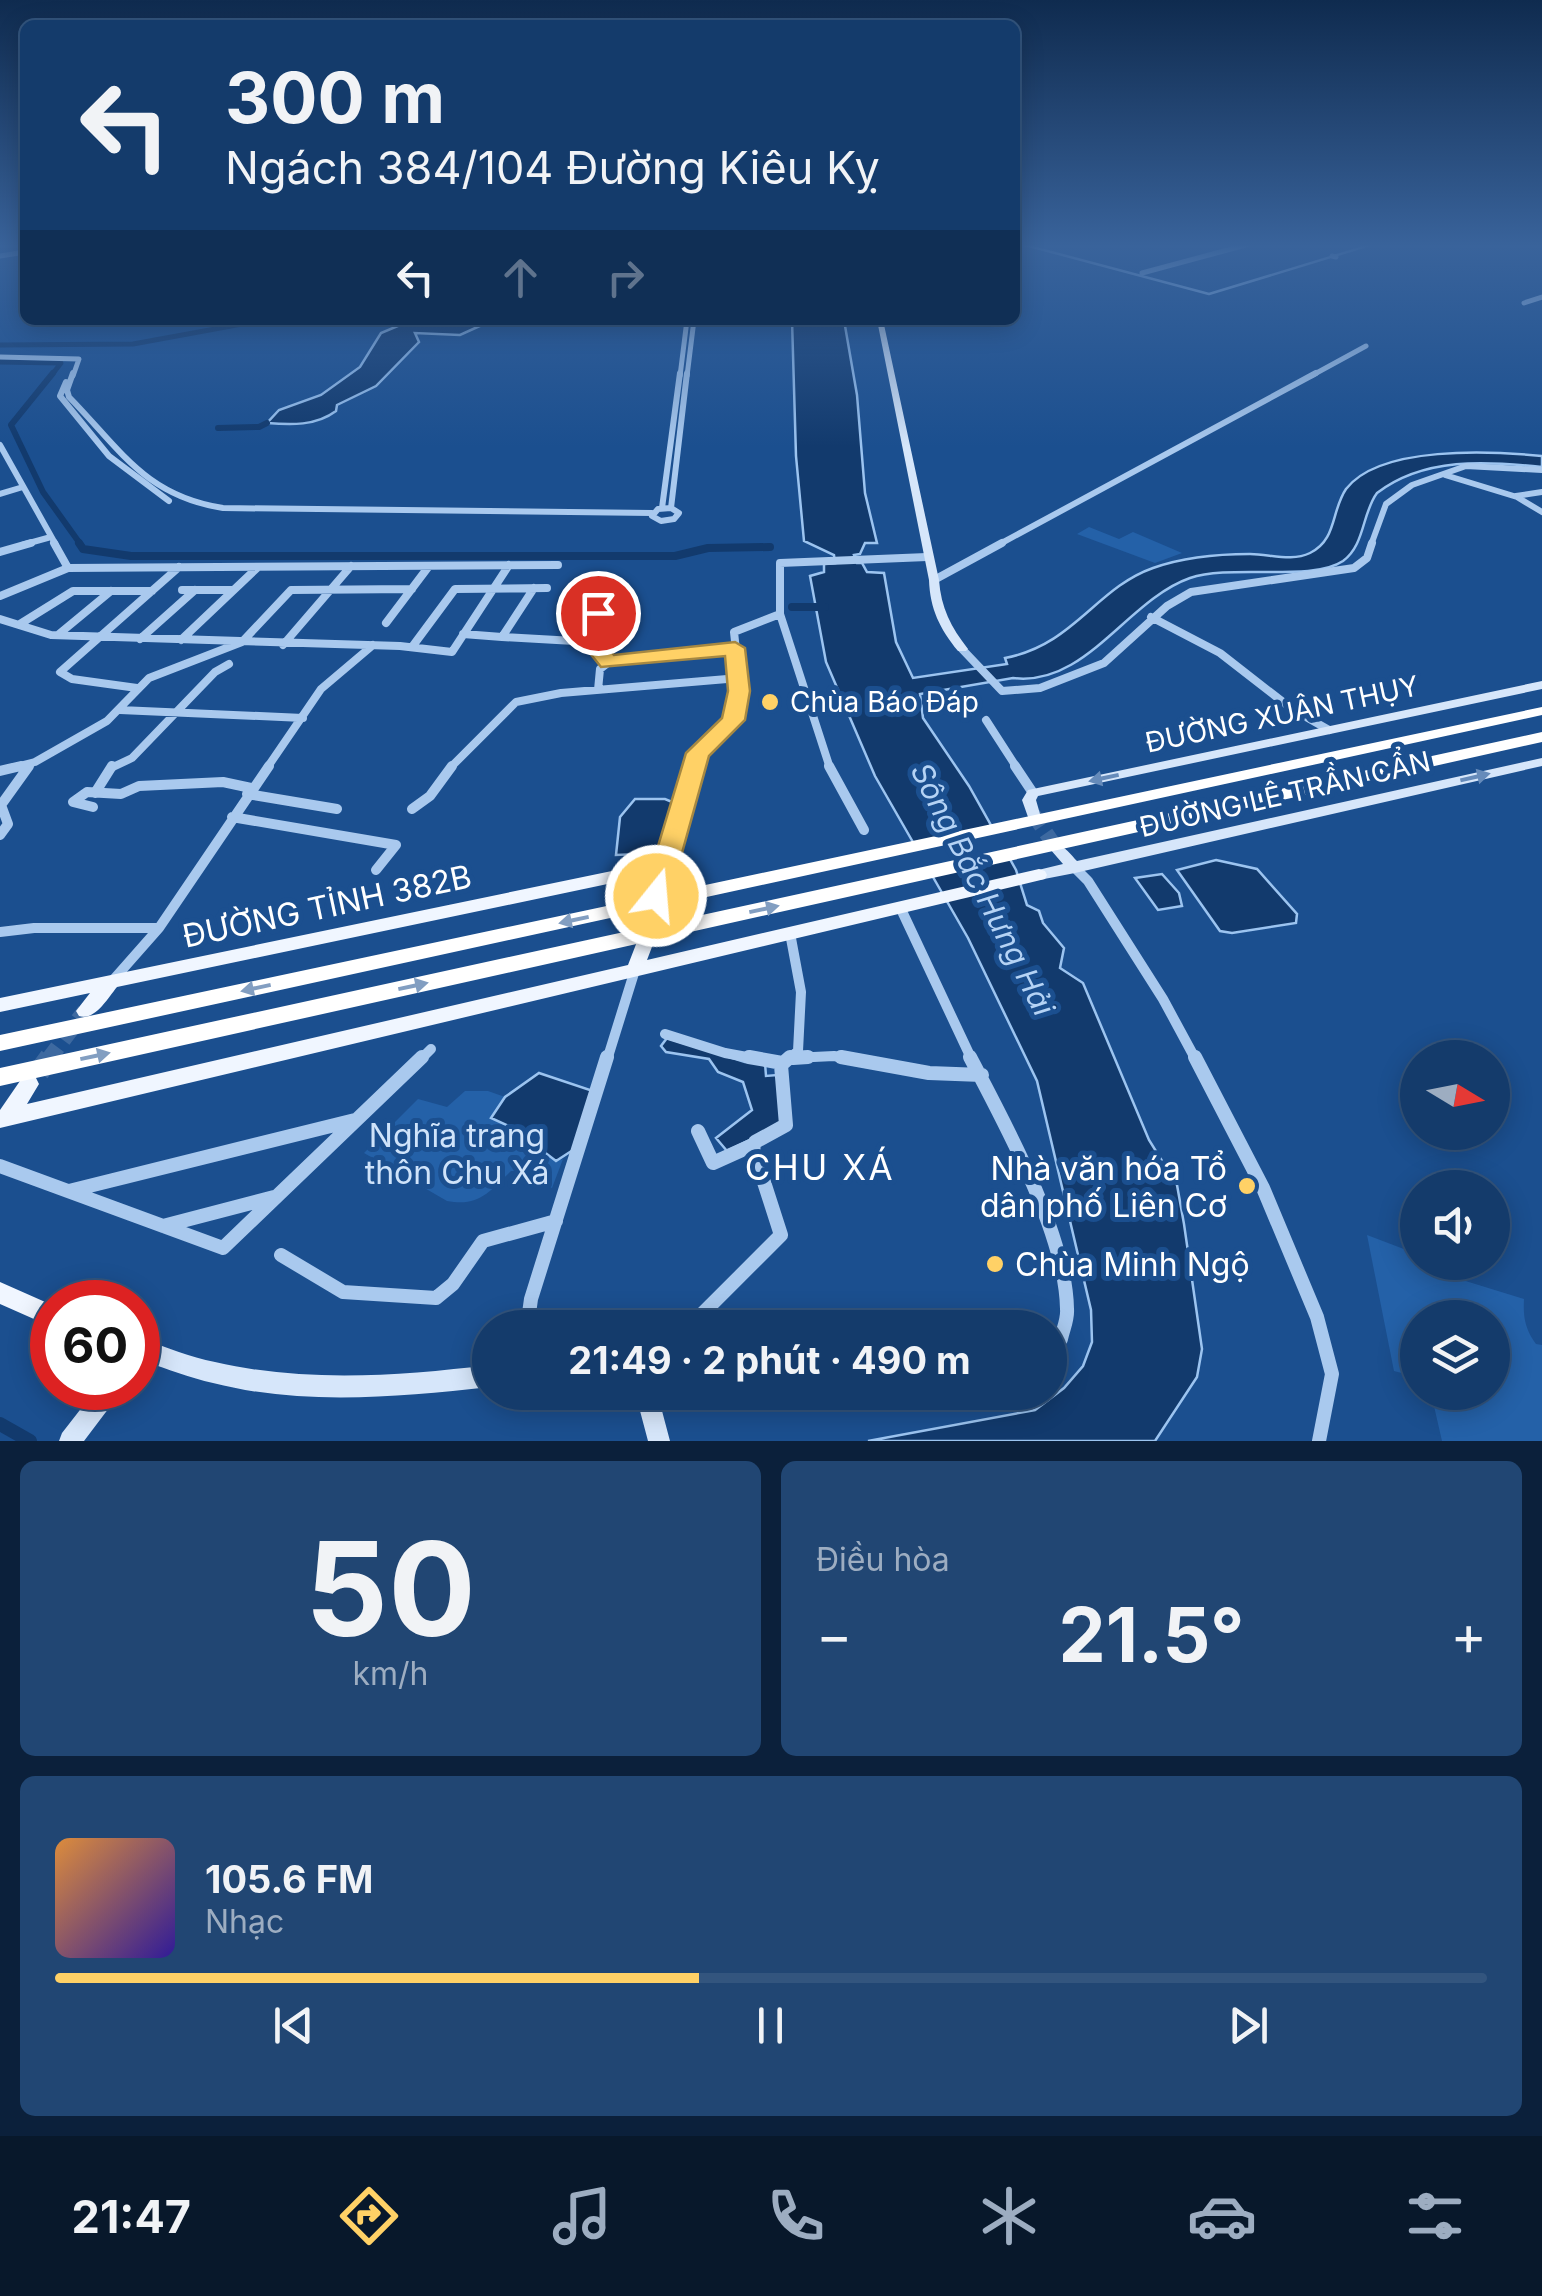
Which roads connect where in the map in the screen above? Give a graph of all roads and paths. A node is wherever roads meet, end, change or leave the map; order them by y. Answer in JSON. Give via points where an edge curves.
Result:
{"nodes":[{"id":1,"x":690,"y":325,"type":"edge"},
{"id":2,"x":881,"y":325,"type":"edge"},
{"id":3,"x":1366,"y":346,"type":"dead end"},
{"id":4,"x":688,"y":350,"type":"junction"},
{"id":5,"x":0,"y":357,"type":"edge"},
{"id":6,"x":674,"y":417,"type":"junction"},
{"id":7,"x":684,"y":417,"type":"junction"},
{"id":8,"x":0,"y":445,"type":"edge"},
{"id":9,"x":3,"y":456,"type":"edge"},
{"id":10,"x":1542,"y":470,"type":"edge"},
{"id":11,"x":1445,"y":475,"type":"junction"},
{"id":12,"x":23,"y":487,"type":"junction"},
{"id":13,"x":1542,"y":492,"type":"edge"},
{"id":14,"x":0,"y":494,"type":"edge"},
{"id":15,"x":1514,"y":496,"type":"junction"},
{"id":16,"x":667,"y":508,"type":"junction"},
{"id":17,"x":1542,"y":512,"type":"edge"},
{"id":18,"x":652,"y":514,"type":"junction"},
{"id":19,"x":51,"y":537,"type":"junction"},
{"id":20,"x":1,"y":549,"type":"edge"},
{"id":21,"x":928,"y":557,"type":"junction"},
{"id":22,"x":558,"y":565,"type":"dead end"},
{"id":23,"x":351,"y":566,"type":"junction"},
{"id":24,"x":429,"y":566,"type":"junction"},
{"id":25,"x":509,"y":566,"type":"junction"},
{"id":26,"x":178,"y":567,"type":"junction"},
{"id":27,"x":258,"y":567,"type":"junction"},
{"id":28,"x":68,"y":568,"type":"junction"},
{"id":29,"x":934,"y":580,"type":"junction"},
{"id":30,"x":493,"y":588,"type":"junction"},
{"id":31,"x":534,"y":588,"type":"junction"},
{"id":32,"x":548,"y":588,"type":"dead end"},
{"id":33,"x":412,"y":589,"type":"junction"},
{"id":34,"x":182,"y":590,"type":"dead end"},
{"id":35,"x":195,"y":590,"type":"junction"},
{"id":36,"x":233,"y":590,"type":"junction"},
{"id":37,"x":330,"y":590,"type":"junction"},
{"id":38,"x":110,"y":591,"type":"junction"},
{"id":39,"x":152,"y":591,"type":"junction"},
{"id":40,"x":0,"y":596,"type":"edge"},
{"id":41,"x":613,"y":598,"type":"dead end"},
{"id":42,"x":780,"y":614,"type":"junction"},
{"id":43,"x":1151,"y":617,"type":"junction"},
{"id":44,"x":0,"y":618,"type":"edge"},
{"id":45,"x":386,"y":624,"type":"dead end"},
{"id":46,"x":19,"y":625,"type":"junction"},
{"id":47,"x":463,"y":634,"type":"junction"},
{"id":48,"x":58,"y":635,"type":"junction"},
{"id":49,"x":100,"y":638,"type":"junction"},
{"id":50,"x":502,"y":638,"type":"junction"},
{"id":51,"x":140,"y":639,"type":"junction"},
{"id":52,"x":181,"y":640,"type":"junction"},
{"id":53,"x":242,"y":642,"type":"junction"},
{"id":54,"x":592,"y":642,"type":"junction"},
{"id":55,"x":283,"y":645,"type":"junction"},
{"id":56,"x":373,"y":645,"type":"junction"},
{"id":57,"x":412,"y":648,"type":"junction"},
{"id":58,"x":735,"y":648,"type":"junction"},
{"id":59,"x":962,"y":649,"type":"joint"},
{"id":60,"x":609,"y":662,"type":"junction"},
{"id":61,"x":229,"y":664,"type":"dead end"},
{"id":62,"x":739,"y":678,"type":"junction"},
{"id":63,"x":1542,"y":685,"type":"edge"},
{"id":64,"x":136,"y":688,"type":"junction"},
{"id":65,"x":598,"y":690,"type":"junction"},
{"id":66,"x":120,"y":710,"type":"junction"},
{"id":67,"x":1536,"y":712,"type":"edge"},
{"id":68,"x":177,"y":714,"type":"junction"},
{"id":69,"x":303,"y":718,"type":"junction"},
{"id":70,"x":986,"y":720,"type":"dead end"},
{"id":71,"x":1330,"y":730,"type":"junction"},
{"id":72,"x":1542,"y":737,"type":"edge"},
{"id":73,"x":1542,"y":762,"type":"edge"},
{"id":74,"x":30,"y":764,"type":"junction"},
{"id":75,"x":0,"y":771,"type":"edge"},
{"id":76,"x":249,"y":791,"type":"junction"},
{"id":77,"x":95,"y":792,"type":"junction"},
{"id":78,"x":1033,"y":793,"type":"junction"},
{"id":79,"x":93,"y":807,"type":"dead end"},
{"id":80,"x":337,"y":809,"type":"dead end"},
{"id":81,"x":412,"y":809,"type":"dead end"},
{"id":82,"x":232,"y":817,"type":"junction"},
{"id":83,"x":1032,"y":818,"type":"junction"},
{"id":84,"x":864,"y":830,"type":"dead end"},
{"id":85,"x":0,"y":835,"type":"edge"},
{"id":86,"x":1053,"y":847,"type":"junction"},
{"id":87,"x":666,"y":866,"type":"junction"},
{"id":88,"x":1074,"y":868,"type":"junction"},
{"id":89,"x":376,"y":870,"type":"dead end"},
{"id":90,"x":1039,"y":875,"type":"joint"},
{"id":91,"x":656,"y":896,"type":"tunnel mouth"},
{"id":92,"x":907,"y":906,"type":"junction"},
{"id":93,"x":159,"y":928,"type":"junction"},
{"id":94,"x":0,"y":932,"type":"edge"},
{"id":95,"x":790,"y":934,"type":"junction"},
{"id":96,"x":646,"y":940,"type":"tunnel mouth"},
{"id":97,"x":634,"y":970,"type":"junction"},
{"id":98,"x":114,"y":979,"type":"junction"},
{"id":99,"x":0,"y":1005,"type":"edge"},
{"id":100,"x":85,"y":1011,"type":"tunnel mouth"},
{"id":101,"x":666,"y":1034,"type":"dead end"},
{"id":102,"x":0,"y":1043,"type":"edge"},
{"id":103,"x":431,"y":1049,"type":"dead end"},
{"id":104,"x":788,"y":1060,"type":"junction"},
{"id":105,"x":982,"y":1075,"type":"junction"},
{"id":106,"x":0,"y":1077,"type":"edge"},
{"id":107,"x":29,"y":1084,"type":"tunnel mouth"},
{"id":108,"x":357,"y":1120,"type":"junction"},
{"id":109,"x":2,"y":1121,"type":"edge"},
{"id":110,"x":698,"y":1131,"type":"dead end"},
{"id":111,"x":753,"y":1145,"type":"junction"},
{"id":112,"x":0,"y":1166,"type":"edge"},
{"id":113,"x":68,"y":1191,"type":"junction"},
{"id":114,"x":277,"y":1196,"type":"junction"},
{"id":115,"x":556,"y":1221,"type":"junction"},
{"id":116,"x":164,"y":1226,"type":"junction"},
{"id":117,"x":281,"y":1255,"type":"dead end"},
{"id":118,"x":0,"y":1293,"type":"edge"},
{"id":119,"x":30,"y":1306,"type":"edge"},
{"id":120,"x":530,"y":1310,"type":"edge"},
{"id":121,"x":706,"y":1310,"type":"edge"},
{"id":122,"x":1067,"y":1318,"type":"edge"},
{"id":123,"x":160,"y":1357,"type":"edge"},
{"id":124,"x":472,"y":1377,"type":"edge"},
{"id":125,"x":94,"y":1410,"type":"edge"},
{"id":126,"x":651,"y":1410,"type":"edge"},
{"id":127,"x":74,"y":1436,"type":"edge"},
{"id":128,"x":659,"y":1437,"type":"edge"},
{"id":129,"x":1319,"y":1441,"type":"edge"}],
"edges":[{"from":1,"to":4,"type":"street"},
{"from":2,"to":21,"type":"main road"},
{"from":3,"to":29,"type":"street"},
{"from":4,"to":6,"type":"street"},
{"from":4,"to":7,"type":"street"},
{"from":5,"to":18,"type":"street","via":[[78,360],[59,392],[123,464],[170,502],[195,510]]},
{"from":6,"to":7,"type":"street"},
{"from":6,"to":16,"type":"street"},
{"from":7,"to":16,"type":"street"},
{"from":8,"to":9,"type":"street"},
{"from":9,"to":12,"type":"street"},
{"from":10,"to":11,"type":"street","via":[[1474,465]]},
{"from":11,"to":15,"type":"street"},
{"from":11,"to":43,"type":"street","via":[[1390,499],[1362,563],[1322,576],[1191,592]]},
{"from":12,"to":14,"type":"street"},
{"from":12,"to":19,"type":"street"},
{"from":13,"to":15,"type":"street"},
{"from":15,"to":17,"type":"street"},
{"from":16,"to":18,"type":"street"},
{"from":16,"to":18,"type":"street","via":[[679,513],[674,519]]},
{"from":19,"to":20,"type":"street"},
{"from":19,"to":28,"type":"street"},
{"from":21,"to":29,"type":"main road"},
{"from":21,"to":42,"type":"street","via":[[780,562]]},
{"from":22,"to":25,"type":"street"},
{"from":23,"to":24,"type":"street"},
{"from":23,"to":27,"type":"street"},
{"from":23,"to":37,"type":"street"},
{"from":24,"to":25,"type":"street"},
{"from":24,"to":33,"type":"street"},
{"from":25,"to":30,"type":"street"},
{"from":26,"to":27,"type":"street"},
{"from":26,"to":28,"type":"street"},
{"from":26,"to":39,"type":"street"},
{"from":27,"to":36,"type":"street"},
{"from":28,"to":40,"type":"street"},
{"from":29,"to":59,"type":"main road","via":[[939,620]]},
{"from":30,"to":31,"type":"street"},
{"from":30,"to":47,"type":"street"},
{"from":30,"to":57,"type":"street","via":[[455,589]]},
{"from":31,"to":32,"type":"street"},
{"from":31,"to":50,"type":"street"},
{"from":33,"to":37,"type":"street"},
{"from":33,"to":45,"type":"street"},
{"from":34,"to":35,"type":"street"},
{"from":35,"to":36,"type":"street"},
{"from":35,"to":51,"type":"street"},
{"from":36,"to":52,"type":"street"},
{"from":37,"to":53,"type":"street","via":[[291,590]]},
{"from":37,"to":55,"type":"street"},
{"from":38,"to":39,"type":"street"},
{"from":38,"to":46,"type":"street","via":[[73,591]]},
{"from":38,"to":48,"type":"street"},
{"from":39,"to":49,"type":"street"},
{"from":41,"to":54,"type":"street","via":[[598,613]]},
{"from":42,"to":58,"type":"street","via":[[738,629]]},
{"from":42,"to":84,"type":"street","via":[[815,732]]},
{"from":43,"to":59,"type":"street","via":[[1101,664],[1025,694],[1006,694]]},
{"from":43,"to":71,"type":"street","via":[[1220,653]]},
{"from":44,"to":46,"type":"street"},
{"from":46,"to":48,"type":"street"},
{"from":47,"to":50,"type":"street"},
{"from":47,"to":57,"type":"street","via":[[452,652]]},
{"from":48,"to":49,"type":"street"},
{"from":49,"to":51,"type":"street"},
{"from":49,"to":64,"type":"street","via":[[63,667],[62,677]]},
{"from":50,"to":54,"type":"street"},
{"from":51,"to":52,"type":"street"},
{"from":52,"to":53,"type":"street"},
{"from":53,"to":55,"type":"street"},
{"from":53,"to":64,"type":"street"},
{"from":54,"to":60,"type":"street"},
{"from":55,"to":56,"type":"street"},
{"from":56,"to":57,"type":"street"},
{"from":56,"to":69,"type":"street","via":[[321,689]]},
{"from":58,"to":60,"type":"street"},
{"from":58,"to":62,"type":"street"},
{"from":60,"to":65,"type":"street","via":[[600,670]]},
{"from":61,"to":68,"type":"street"},
{"from":62,"to":65,"type":"street"},
{"from":62,"to":87,"type":"street","via":[[732,724],[698,753]]},
{"from":63,"to":71,"type":"main road","name":"ĐƯỜNG XUÂN THỤY"},
{"from":64,"to":66,"type":"street"},
{"from":65,"to":81,"type":"street","via":[[512,704]]},
{"from":66,"to":68,"type":"street"},
{"from":66,"to":74,"type":"street"},
{"from":67,"to":83,"type":"highway"},
{"from":68,"to":69,"type":"street"},
{"from":68,"to":77,"type":"street","via":[[132,758],[113,764]]},
{"from":69,"to":76,"type":"street"},
{"from":70,"to":78,"type":"street"},
{"from":71,"to":78,"type":"main road","name":"ĐƯỜNG XUÂN THỤY","one_way":true},
{"from":72,"to":86,"type":"highway"},
{"from":88,"to":73,"type":"main road","name":"ĐƯỜNG LÊ TRẦN CẨN","one_way":true},
{"from":74,"to":75,"type":"street"},
{"from":74,"to":85,"type":"street","via":[[1,805],[8,824]]},
{"from":76,"to":77,"type":"street","via":[[223,782]]},
{"from":76,"to":80,"type":"street"},
{"from":76,"to":82,"type":"street"},
{"from":77,"to":79,"type":"street","via":[[73,802]]},
{"from":78,"to":83,"type":"main road"},
{"from":82,"to":89,"type":"street","via":[[396,845]]},
{"from":82,"to":93,"type":"street"},
{"from":83,"to":102,"type":"highway","one_way":true},
{"from":86,"to":88,"type":"main road"},
{"from":106,"to":86,"type":"highway","one_way":true},
{"from":87,"to":91,"type":"main road"},
{"from":87,"to":98,"type":"main road","name":"ĐƯỜNG TỈNH 382B"},
{"from":88,"to":90,"type":"main road","name":"ĐƯỜNG LÊ TRẦN CẨN"},
{"from":88,"to":129,"type":"street","via":[[1163,999],[1263,1188],[1330,1355],[1332,1389]]},
{"from":90,"to":92,"type":"main road"},
{"from":92,"to":95,"type":"main road"},
{"from":92,"to":105,"type":"street","via":[[946,1009]]},
{"from":93,"to":94,"type":"street"},
{"from":93,"to":98,"type":"street"},
{"from":95,"to":97,"type":"main road"},
{"from":95,"to":104,"type":"street","via":[[802,1000],[798,1052]]},
{"from":96,"to":97,"type":"main road"},
{"from":97,"to":109,"type":"main road"},
{"from":97,"to":115,"type":"street"},
{"from":98,"to":99,"type":"main road","name":"ĐƯỜNG TỈNH 382B"},
{"from":98,"to":100,"type":"main road"},
{"from":101,"to":104,"type":"street","via":[[726,1053]]},
{"from":103,"to":108,"type":"street"},
{"from":104,"to":105,"type":"street","via":[[834,1056]]},
{"from":104,"to":111,"type":"street","via":[[786,1125]]},
{"from":105,"to":122,"type":"street","via":[[1064,1277]]},
{"from":107,"to":109,"type":"main road"},
{"from":108,"to":113,"type":"street"},
{"from":108,"to":114,"type":"street"},
{"from":110,"to":111,"type":"street","via":[[713,1163]]},
{"from":111,"to":121,"type":"street","via":[[781,1235]]},
{"from":112,"to":113,"type":"street"},
{"from":113,"to":116,"type":"street"},
{"from":114,"to":116,"type":"street"},
{"from":114,"to":116,"type":"street","via":[[224,1248]]},
{"from":115,"to":117,"type":"street","via":[[484,1242],[436,1298],[344,1292]]},
{"from":115,"to":120,"type":"street"},
{"from":118,"to":119,"type":"main road"},
{"from":123,"to":124,"type":"main road","via":[[282,1384],[356,1387]]},
{"from":125,"to":127,"type":"main road"},
{"from":126,"to":128,"type":"main road"}]}
